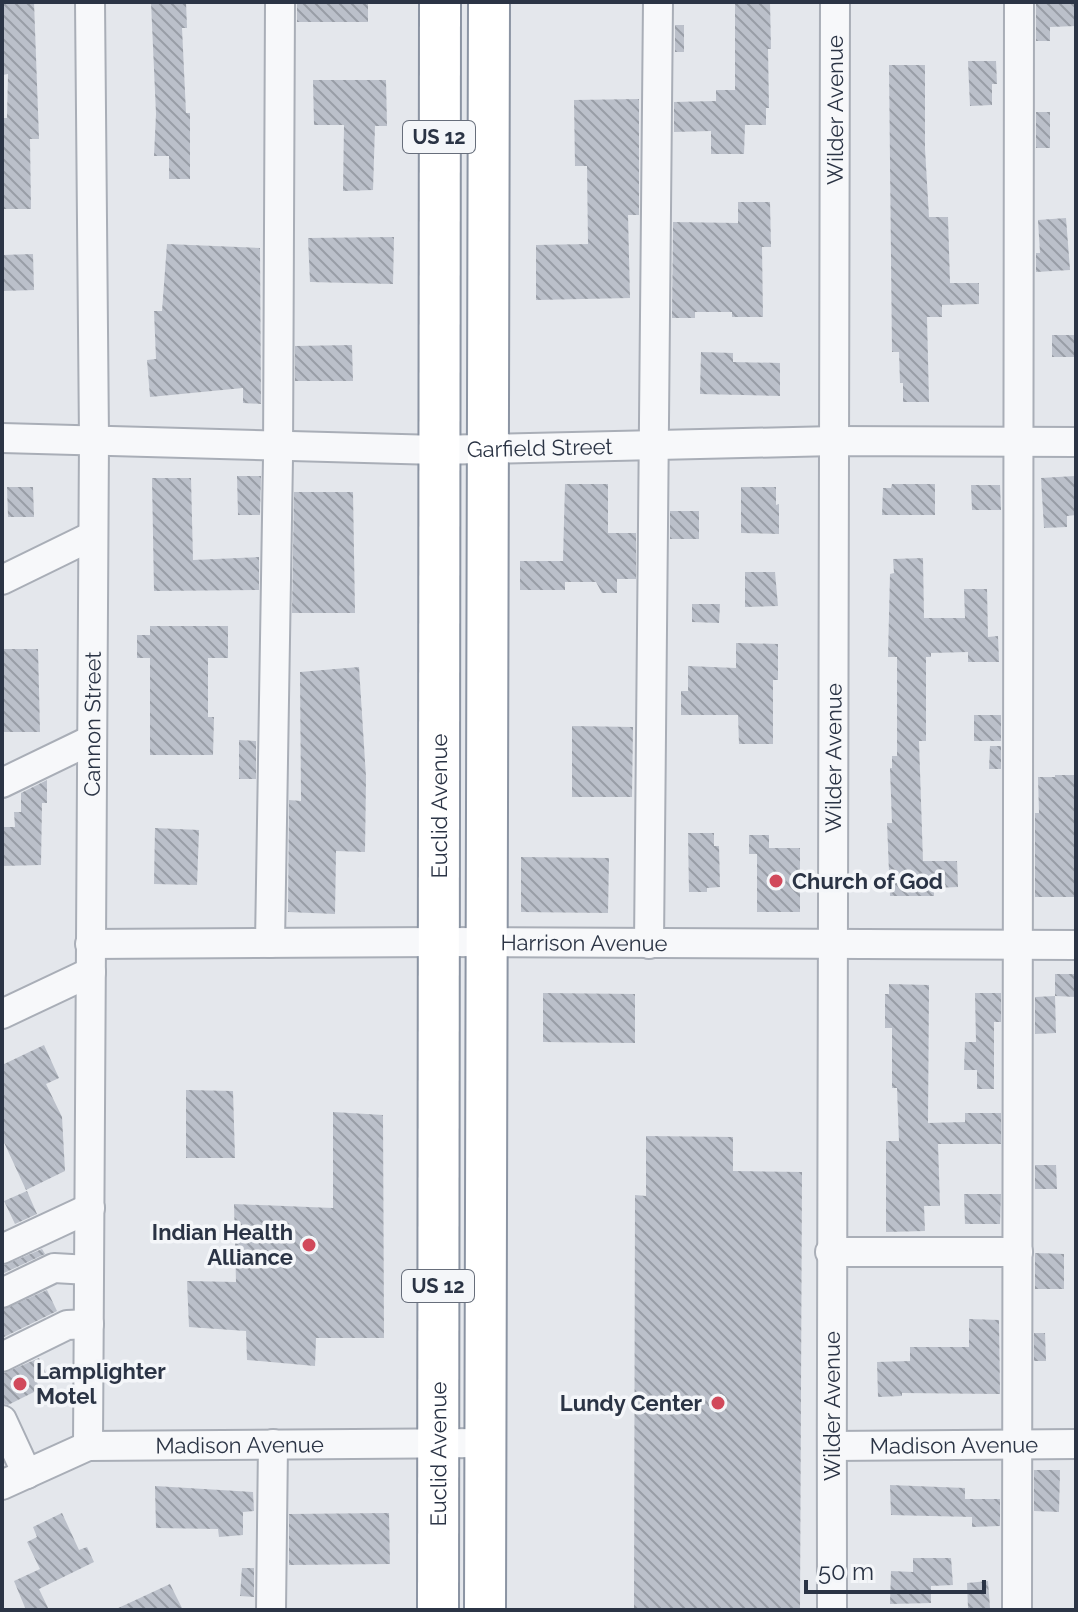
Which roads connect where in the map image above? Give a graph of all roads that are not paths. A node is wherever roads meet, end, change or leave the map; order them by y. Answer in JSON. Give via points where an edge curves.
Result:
{"nodes":[{"id":1,"x":90,"y":2,"type":"edge"},
{"id":2,"x":280,"y":2,"type":"edge"},
{"id":3,"x":440,"y":2,"type":"edge"},
{"id":4,"x":489,"y":2,"type":"edge"},
{"id":5,"x":658,"y":2,"type":"edge"},
{"id":6,"x":835,"y":2,"type":"edge"},
{"id":7,"x":1019,"y":2,"type":"edge"},
{"id":8,"x":2,"y":438,"type":"edge"},
{"id":9,"x":94,"y":439,"type":"junction"},
{"id":10,"x":835,"y":441,"type":"junction"},
{"id":11,"x":1018,"y":442,"type":"junction"},
{"id":12,"x":1076,"y":442,"type":"edge"},
{"id":13,"x":278,"y":445,"type":"junction"},
{"id":14,"x":655,"y":445,"type":"junction"},
{"id":15,"x":438,"y":450,"type":"junction"},
{"id":16,"x":488,"y":450,"type":"junction"},
{"id":17,"x":92,"y":536,"type":"junction"},
{"id":18,"x":2,"y":580,"type":"edge"},
{"id":19,"x":91,"y":740,"type":"junction"},
{"id":20,"x":2,"y":783,"type":"edge"},
{"id":21,"x":438,"y":942,"type":"junction"},
{"id":22,"x":270,"y":943,"type":"junction"},
{"id":23,"x":487,"y":943,"type":"junction"},
{"id":24,"x":649,"y":944,"type":"junction"},
{"id":25,"x":834,"y":944,"type":"junction"},
{"id":26,"x":1017,"y":945,"type":"junction"},
{"id":27,"x":1076,"y":945,"type":"edge"},
{"id":28,"x":90,"y":958,"type":"junction"},
{"id":29,"x":2,"y":1014,"type":"edge"},
{"id":30,"x":90,"y":1208,"type":"junction"},
{"id":31,"x":2,"y":1249,"type":"edge"},
{"id":32,"x":830,"y":1252,"type":"junction"},
{"id":33,"x":1018,"y":1252,"type":"junction"},
{"id":34,"x":89,"y":1270,"type":"junction"},
{"id":35,"x":2,"y":1293,"type":"edge"},
{"id":36,"x":89,"y":1324,"type":"junction"},
{"id":37,"x":2,"y":1357,"type":"edge"},
{"id":38,"x":2,"y":1420,"type":"edge"},
{"id":39,"x":438,"y":1443,"type":"junction"},
{"id":40,"x":486,"y":1443,"type":"junction"},
{"id":41,"x":1017,"y":1443,"type":"junction"},
{"id":42,"x":273,"y":1444,"type":"junction"},
{"id":43,"x":1076,"y":1444,"type":"edge"},
{"id":44,"x":88,"y":1446,"type":"junction"},
{"id":45,"x":832,"y":1446,"type":"junction"},
{"id":46,"x":14,"y":1479,"type":"edge"},
{"id":47,"x":271,"y":1610,"type":"edge"},
{"id":48,"x":438,"y":1610,"type":"edge"},
{"id":49,"x":485,"y":1610,"type":"edge"},
{"id":50,"x":832,"y":1610,"type":"edge"},
{"id":51,"x":1017,"y":1610,"type":"edge"}],
"edges":[{"from":1,"to":9,"type":"street","name":"Cannon Street"},
{"from":2,"to":13,"type":"street"},
{"from":3,"to":15,"type":"highway","name":"Euclid Avenue","number":"US 12"},
{"from":4,"to":16,"type":"highway","number":"US 12"},
{"from":5,"to":14,"type":"street"},
{"from":6,"to":10,"type":"street","name":"Wilder Avenue"},
{"from":7,"to":11,"type":"street"},
{"from":8,"to":9,"type":"street","name":"Garfield Street"},
{"from":9,"to":13,"type":"street","name":"Garfield Street"},
{"from":9,"to":17,"type":"street","name":"Cannon Street"},
{"from":10,"to":11,"type":"street","name":"Garfield Street"},
{"from":10,"to":14,"type":"street","name":"Garfield Street"},
{"from":10,"to":25,"type":"street","name":"Wilder Avenue"},
{"from":11,"to":12,"type":"street","name":"Garfield Street"},
{"from":11,"to":26,"type":"street"},
{"from":13,"to":15,"type":"street","name":"Garfield Street"},
{"from":13,"to":22,"type":"street"},
{"from":14,"to":16,"type":"street","name":"Garfield Street"},
{"from":14,"to":24,"type":"street"},
{"from":15,"to":16,"type":"street","name":"Garfield Street"},
{"from":15,"to":21,"type":"highway","name":"Euclid Avenue","number":"US 12"},
{"from":16,"to":23,"type":"highway","number":"US 12"},
{"from":17,"to":18,"type":"street"},
{"from":17,"to":19,"type":"street","name":"Cannon Street"},
{"from":19,"to":20,"type":"street"},
{"from":19,"to":28,"type":"street","name":"Cannon Street"},
{"from":21,"to":22,"type":"street","name":"Harrison Avenue"},
{"from":21,"to":23,"type":"street","name":"Harrison Avenue"},
{"from":21,"to":39,"type":"highway","name":"Euclid Avenue","number":"US 12"},
{"from":22,"to":28,"type":"street","name":"Harrison Avenue"},
{"from":23,"to":24,"type":"street","name":"Harrison Avenue"},
{"from":23,"to":40,"type":"highway","number":"US 12"},
{"from":24,"to":25,"type":"street","name":"Harrison Avenue"},
{"from":25,"to":26,"type":"street","name":"Harrison Avenue"},
{"from":25,"to":32,"type":"street","name":"Wilder Avenue"},
{"from":26,"to":27,"type":"street","name":"Harrison Avenue"},
{"from":26,"to":33,"type":"street"},
{"from":28,"to":29,"type":"street","name":"Harrison Avenue"},
{"from":28,"to":30,"type":"street","name":"Cannon Street"},
{"from":30,"to":31,"type":"street"},
{"from":30,"to":34,"type":"street","name":"Cannon Street"},
{"from":32,"to":33,"type":"street"},
{"from":32,"to":45,"type":"street","name":"Wilder Avenue"},
{"from":33,"to":41,"type":"street"},
{"from":34,"to":35,"type":"street","via":[[54,1268]]},
{"from":34,"to":36,"type":"street","name":"Cannon Street"},
{"from":36,"to":37,"type":"street","via":[[67,1325]]},
{"from":36,"to":44,"type":"street","name":"Cannon Street"},
{"from":38,"to":46,"type":"street"},
{"from":39,"to":40,"type":"street","name":"Madison Avenue"},
{"from":39,"to":42,"type":"street","name":"Madison Avenue"},
{"from":39,"to":48,"type":"highway","name":"Euclid Avenue","number":"US 12"},
{"from":40,"to":49,"type":"highway","number":"US 12"},
{"from":41,"to":43,"type":"street","name":"Madison Avenue"},
{"from":41,"to":45,"type":"street","name":"Madison Avenue"},
{"from":41,"to":51,"type":"street"},
{"from":42,"to":44,"type":"street","name":"Madison Avenue"},
{"from":42,"to":47,"type":"street"},
{"from":44,"to":46,"type":"street","name":"Madison Avenue"},
{"from":45,"to":50,"type":"street","name":"Wilder Avenue"}]}
